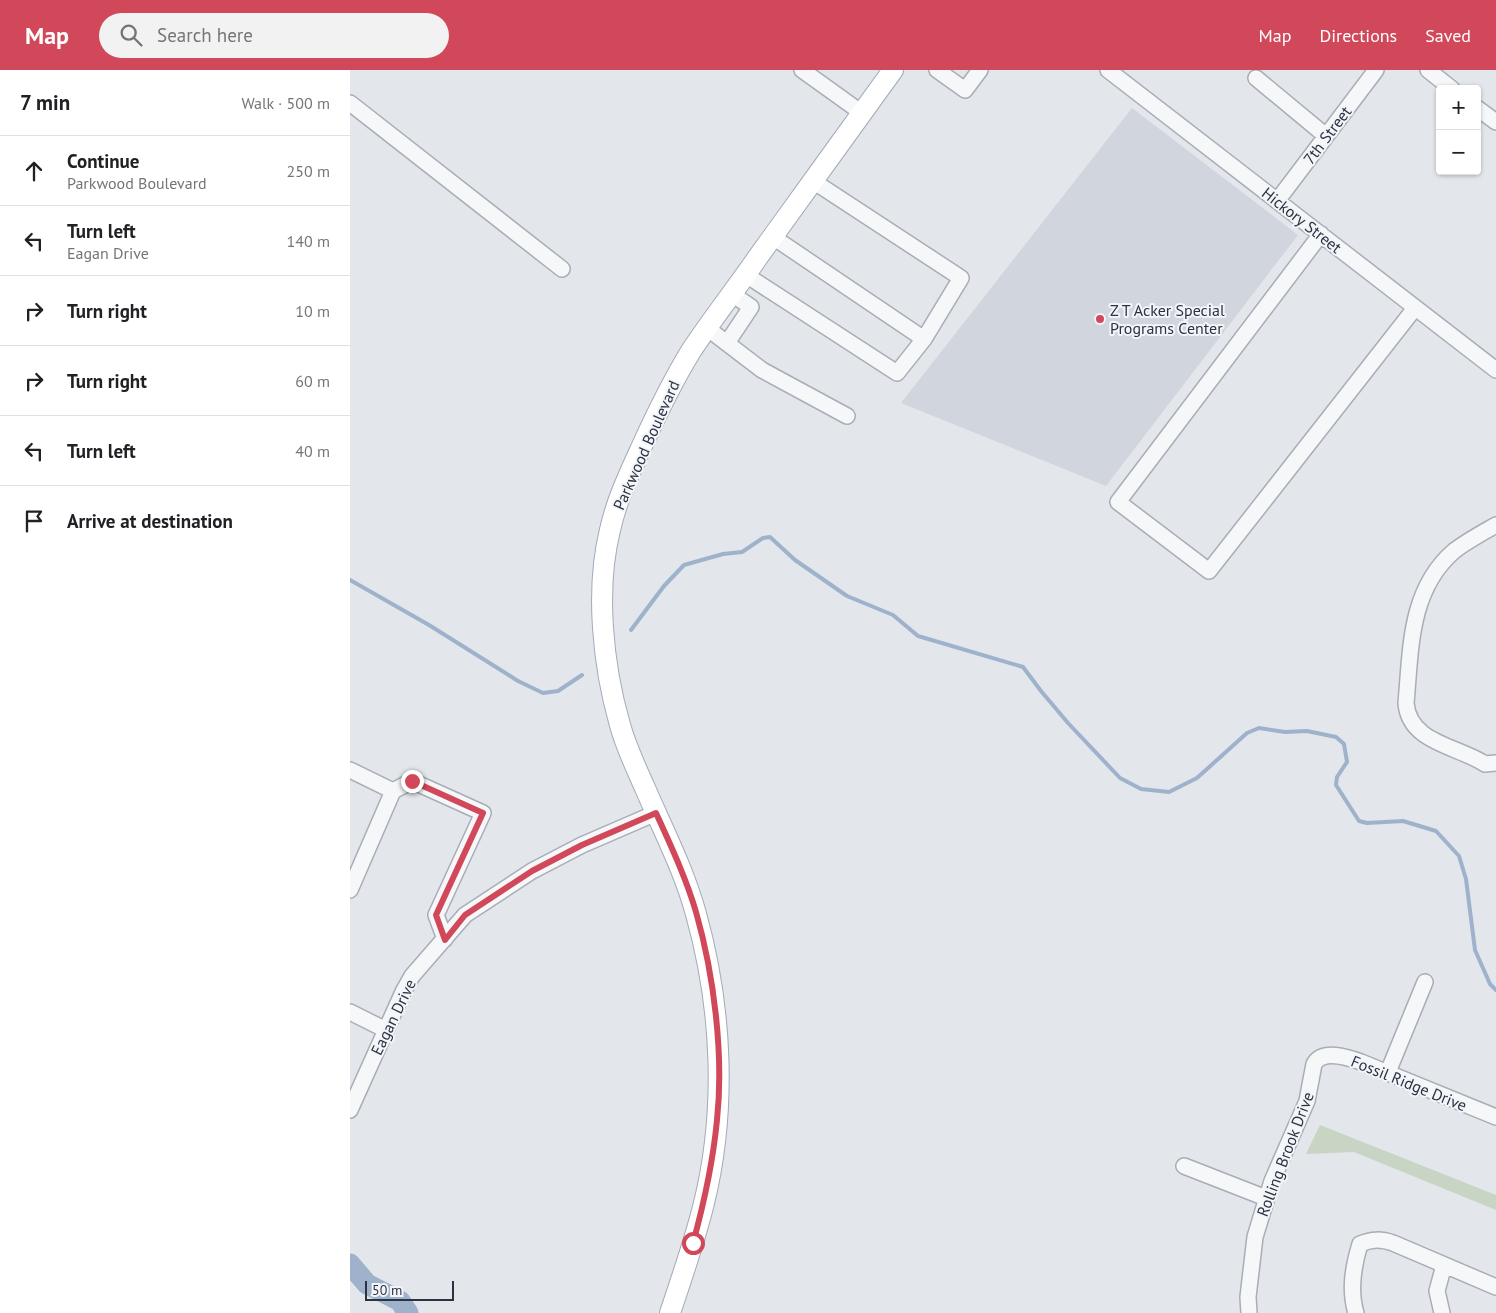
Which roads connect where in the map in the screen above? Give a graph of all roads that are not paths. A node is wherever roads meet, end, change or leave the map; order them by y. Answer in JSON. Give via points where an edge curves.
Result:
{"nodes":[{"id":1,"x":802,"y":70,"type":"edge"},
{"id":2,"x":893,"y":70,"type":"edge"},
{"id":3,"x":937,"y":70,"type":"edge"},
{"id":4,"x":980,"y":70,"type":"edge"},
{"id":5,"x":1108,"y":70,"type":"edge"},
{"id":6,"x":1376,"y":70,"type":"edge"},
{"id":7,"x":1428,"y":70,"type":"edge"},
{"id":8,"x":1124,"y":75,"type":"edge"},
{"id":9,"x":1256,"y":78,"type":"dead end"},
{"id":10,"x":1447,"y":85,"type":"edge"},
{"id":11,"x":350,"y":104,"type":"edge"},
{"id":12,"x":1481,"y":111,"type":"edge"},
{"id":13,"x":862,"y":113,"type":"junction"},
{"id":14,"x":1496,"y":122,"type":"edge"},
{"id":15,"x":1326,"y":136,"type":"junction"},
{"id":16,"x":813,"y":181,"type":"junction"},
{"id":17,"x":1277,"y":201,"type":"junction"},
{"id":18,"x":1321,"y":234,"type":"junction"},
{"id":19,"x":773,"y":237,"type":"junction"},
{"id":20,"x":562,"y":268,"type":"dead end"},
{"id":21,"x":746,"y":275,"type":"junction"},
{"id":22,"x":732,"y":294,"type":"junction"},
{"id":23,"x":1416,"y":308,"type":"junction"},
{"id":24,"x":707,"y":328,"type":"junction"},
{"id":25,"x":924,"y":339,"type":"junction"},
{"id":26,"x":727,"y":343,"type":"junction"},
{"id":27,"x":1496,"y":370,"type":"edge"},
{"id":28,"x":847,"y":416,"type":"dead end"},
{"id":29,"x":1496,"y":525,"type":"edge"},
{"id":30,"x":1496,"y":763,"type":"edge"},
{"id":31,"x":350,"y":770,"type":"edge"},
{"id":32,"x":393,"y":792,"type":"junction"},
{"id":33,"x":656,"y":813,"type":"junction"},
{"id":34,"x":350,"y":890,"type":"edge"},
{"id":35,"x":445,"y":940,"type":"junction"},
{"id":36,"x":1424,"y":982,"type":"dead end"},
{"id":37,"x":350,"y":1012,"type":"edge"},
{"id":38,"x":386,"y":1030,"type":"junction"},
{"id":39,"x":1321,"y":1057,"type":"joint"},
{"id":40,"x":1388,"y":1072,"type":"junction"},
{"id":41,"x":350,"y":1110,"type":"edge"},
{"id":42,"x":1496,"y":1117,"type":"edge"},
{"id":43,"x":1184,"y":1166,"type":"dead end"},
{"id":44,"x":1266,"y":1198,"type":"junction"},
{"id":45,"x":1444,"y":1265,"type":"junction"},
{"id":46,"x":1496,"y":1287,"type":"edge"},
{"id":47,"x":670,"y":1313,"type":"edge"},
{"id":48,"x":1249,"y":1313,"type":"edge"},
{"id":49,"x":1356,"y":1313,"type":"edge"},
{"id":50,"x":1442,"y":1313,"type":"edge"}],
"edges":[{"from":1,"to":13,"type":"street"},
{"from":2,"to":13,"type":"main road","name":"Parkwood Boulevard"},
{"from":3,"to":4,"type":"street","via":[[965,90]]},
{"from":5,"to":8,"type":"street","name":"Hickory Street"},
{"from":6,"to":15,"type":"street","name":"7th Street"},
{"from":7,"to":10,"type":"street"},
{"from":8,"to":17,"type":"street","name":"Hickory Street"},
{"from":9,"to":15,"type":"street"},
{"from":11,"to":20,"type":"street"},
{"from":12,"to":14,"type":"street"},
{"from":13,"to":16,"type":"main road","name":"Parkwood Boulevard"},
{"from":15,"to":17,"type":"street","name":"7th Street"},
{"from":16,"to":19,"type":"main road","name":"Parkwood Boulevard"},
{"from":16,"to":25,"type":"street","via":[[961,278]]},
{"from":17,"to":18,"type":"street","name":"Hickory Street"},
{"from":18,"to":23,"type":"street","name":"Hickory Street"},
{"from":18,"to":23,"type":"street","via":[[1118,502],[1209,571]]},
{"from":19,"to":21,"type":"main road","name":"Parkwood Boulevard"},
{"from":19,"to":25,"type":"street"},
{"from":21,"to":22,"type":"main road","name":"Parkwood Boulevard"},
{"from":21,"to":25,"type":"street","via":[[897,373]]},
{"from":22,"to":24,"type":"main road","name":"Parkwood Boulevard"},
{"from":22,"to":26,"type":"street","via":[[750,307]]},
{"from":23,"to":27,"type":"street","name":"Hickory Street"},
{"from":24,"to":26,"type":"street"},
{"from":24,"to":33,"type":"main road","name":"Parkwood Boulevard","via":[[671,386],[634,463],[618,503],[605,559],[604,628],[612,690],[621,727]]},
{"from":26,"to":28,"type":"street","via":[[762,370]]},
{"from":29,"to":30,"type":"street","via":[[1453,552],[1423,593],[1413,631],[1406,703],[1412,724],[1423,734],[1485,764]]},
{"from":31,"to":32,"type":"street"},
{"from":32,"to":34,"type":"street"},
{"from":32,"to":35,"type":"street","via":[[412,781],[483,813],[436,915]]},
{"from":33,"to":35,"type":"street","name":"Eagan Drive","via":[[532,871],[465,915]]},
{"from":33,"to":47,"type":"main road","name":"Parkwood Boulevard","via":[[696,912],[706,952],[718,1046],[718,1118],[712,1163],[693,1243]]},
{"from":35,"to":38,"type":"street","name":"Eagan Drive","via":[[412,976]]},
{"from":36,"to":40,"type":"street"},
{"from":37,"to":38,"type":"street"},
{"from":38,"to":41,"type":"street","name":"Eagan Drive"},
{"from":39,"to":40,"type":"street","name":"Fossil Ridge Drive","via":[[1350,1058]]},
{"from":39,"to":44,"type":"street","name":"Rolling Brook Drive","via":[[1314,1064],[1307,1102]]},
{"from":40,"to":42,"type":"street","name":"Fossil Ridge Drive"},
{"from":43,"to":44,"type":"street"},
{"from":44,"to":48,"type":"street","name":"Rolling Brook Drive","via":[[1255,1237]]},
{"from":45,"to":46,"type":"street"},
{"from":45,"to":49,"type":"street","via":[[1382,1240],[1360,1244],[1353,1266],[1352,1300]]},
{"from":45,"to":50,"type":"street","via":[[1437,1291]]}]}
